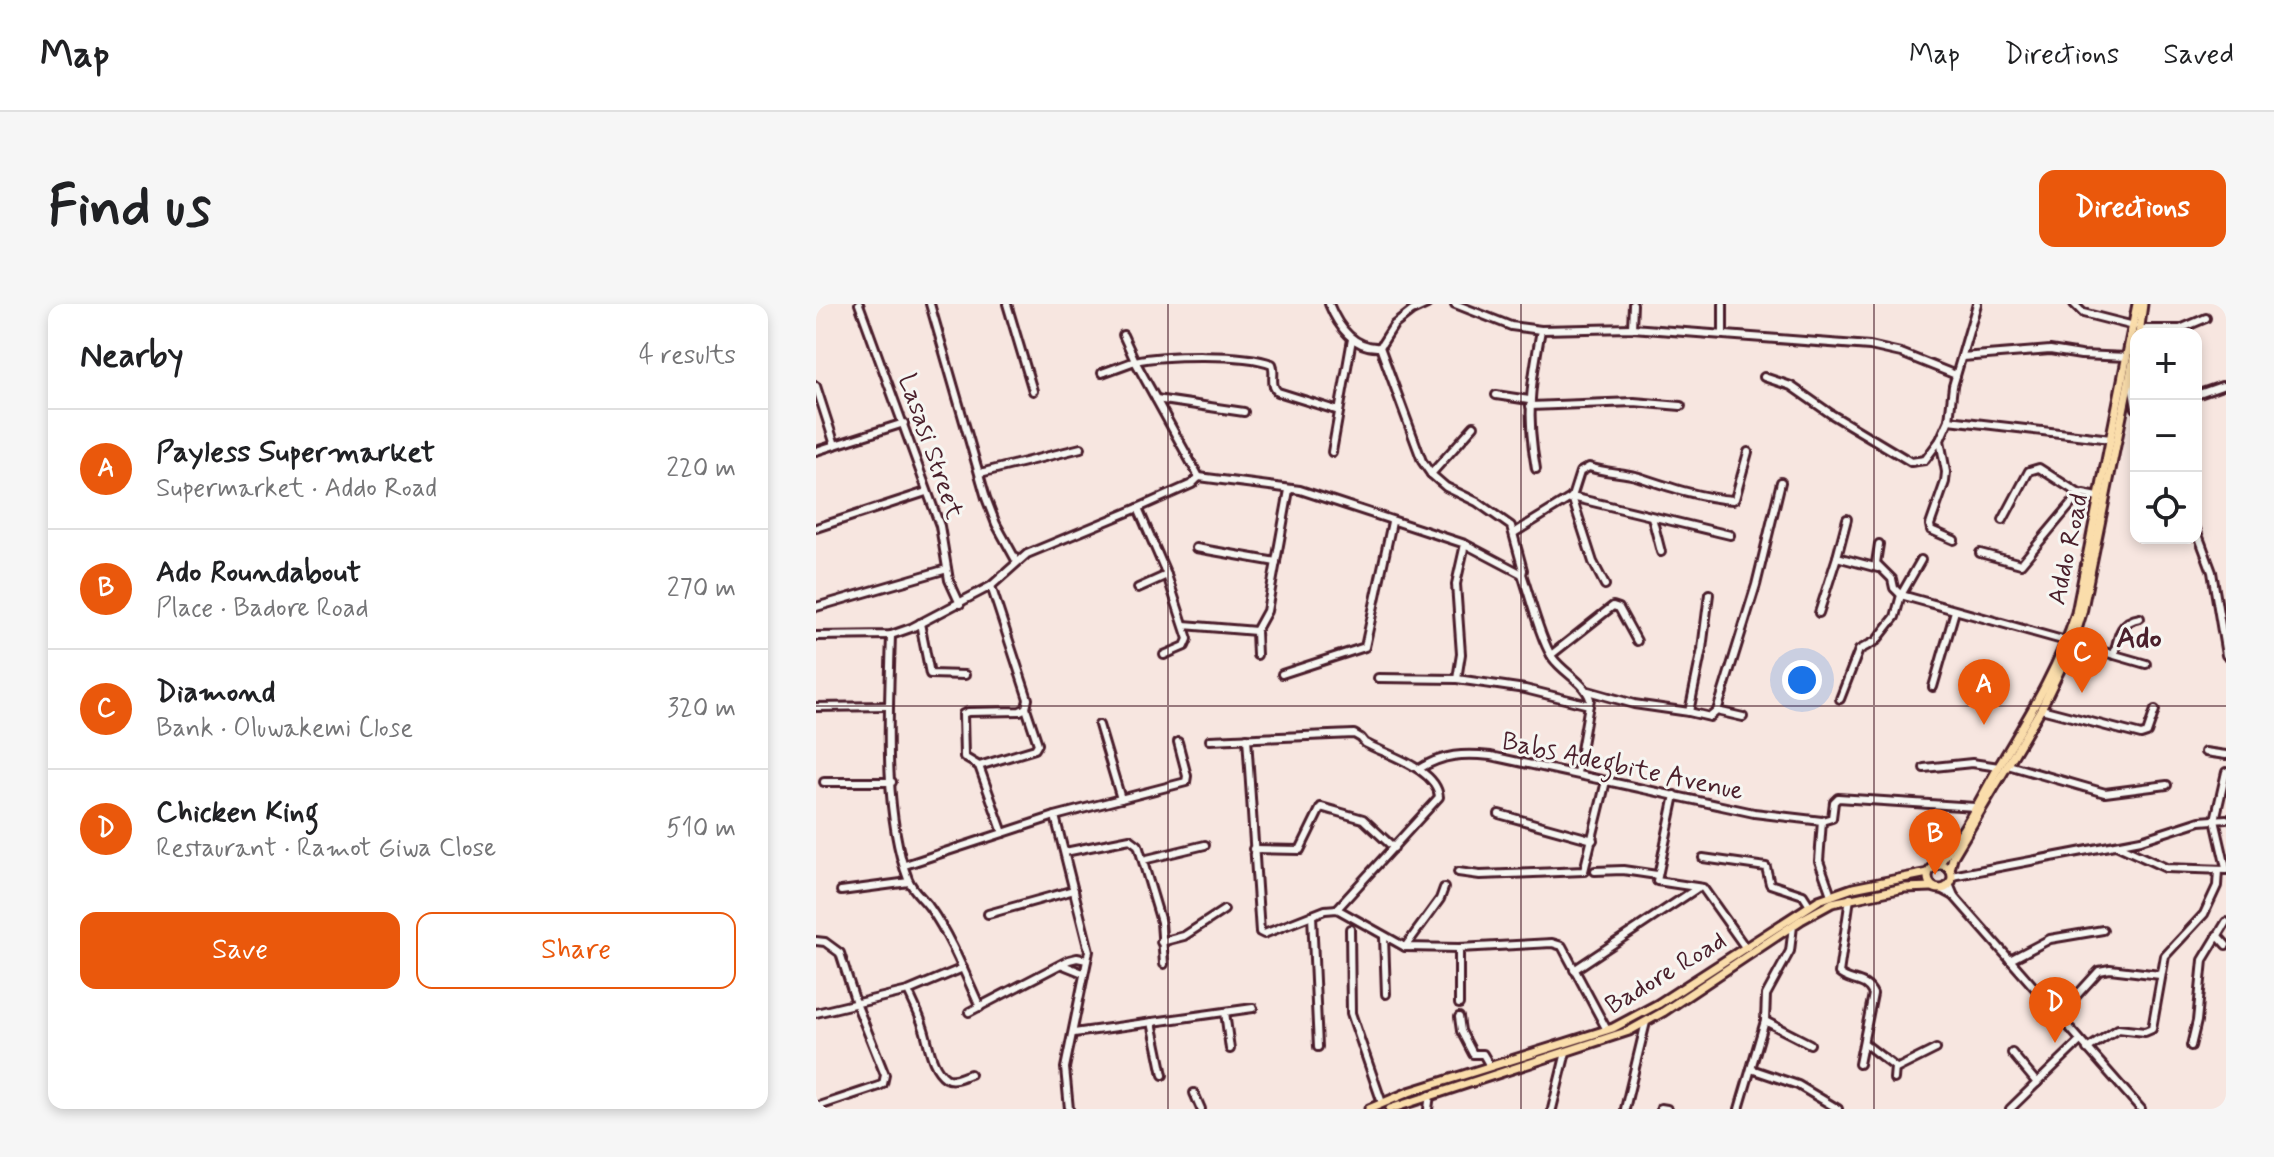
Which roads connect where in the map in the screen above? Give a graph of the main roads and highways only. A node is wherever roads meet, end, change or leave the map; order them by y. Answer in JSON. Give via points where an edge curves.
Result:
{"nodes":[{"id":1,"x":2137,"y":304,"type":"edge"},
{"id":2,"x":2143,"y":304,"type":"edge"},
{"id":3,"x":2137,"y":328,"type":"edge"},
{"id":4,"x":2137,"y":328,"type":"edge"},
{"id":5,"x":2130,"y":366,"type":"edge"},
{"id":6,"x":2130,"y":375,"type":"edge"},
{"id":7,"x":2070,"y":642,"type":"junction"},
{"id":8,"x":1937,"y":866,"type":"junction"},
{"id":9,"x":1928,"y":873,"type":"junction"},
{"id":10,"x":1950,"y":877,"type":"junction"},
{"id":11,"x":1932,"y":887,"type":"junction"},
{"id":12,"x":1369,"y":1109,"type":"edge"},
{"id":13,"x":1390,"y":1109,"type":"edge"}],
"edges":[{"from":1,"to":3,"type":"main road","name":"Addo Road"},
{"from":2,"to":4,"type":"main road","name":"Addo Road"},
{"from":5,"to":7,"type":"main road","name":"Addo Road"},
{"from":6,"to":7,"type":"main road","name":"Addo Road","via":[[2082,613]]},
{"from":7,"to":8,"type":"main road","name":"Addo Road"},
{"from":7,"to":10,"type":"main road","name":"Addo Road","via":[[2041,709],[1953,857]]},
{"from":8,"to":9,"type":"main road"},
{"from":8,"to":10,"type":"main road"},
{"from":9,"to":11,"type":"main road"},
{"from":9,"to":12,"type":"main road","name":"Badore Road","via":[[1831,895],[1658,1004],[1607,1030]]},
{"from":10,"to":11,"type":"main road","via":[[1941,889]]},
{"from":11,"to":13,"type":"main road","name":"Badore Road","via":[[1904,888],[1823,907],[1617,1036]]}]}
